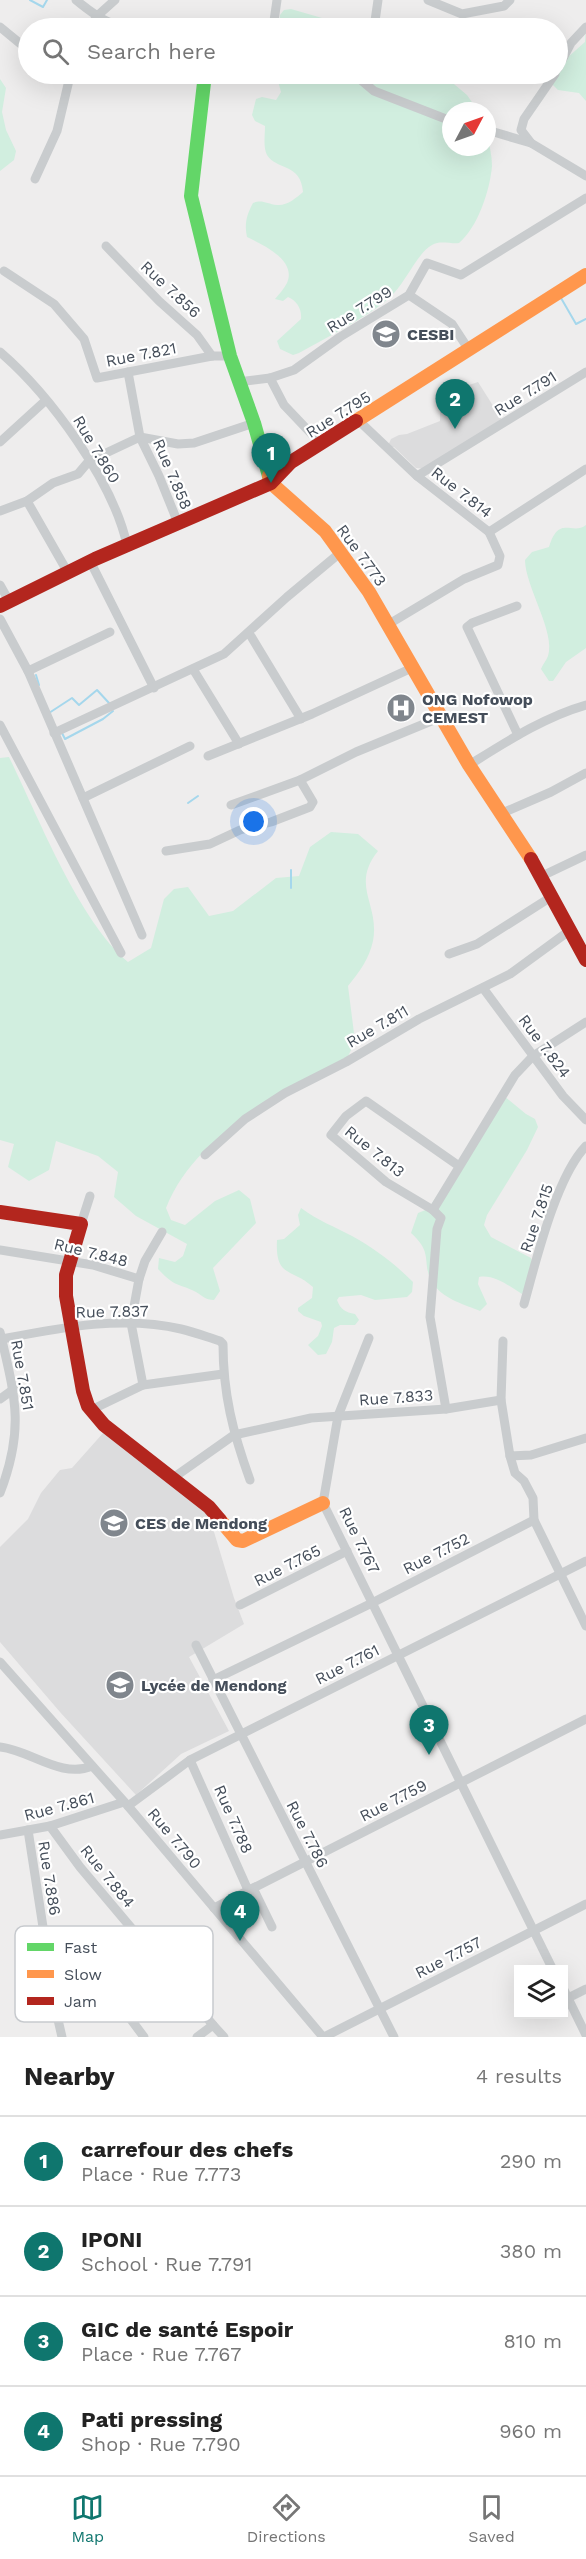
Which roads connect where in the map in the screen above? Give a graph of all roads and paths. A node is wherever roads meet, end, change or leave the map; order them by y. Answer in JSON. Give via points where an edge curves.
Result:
{"nodes":[{"id":1,"x":76,"y":0,"type":"edge"},
{"id":2,"x":115,"y":0,"type":"edge"},
{"id":3,"x":277,"y":0,"type":"edge"},
{"id":4,"x":378,"y":0,"type":"edge"},
{"id":5,"x":428,"y":0,"type":"edge"},
{"id":6,"x":510,"y":0,"type":"edge"},
{"id":7,"x":96,"y":17,"type":"joint"},
{"id":8,"x":274,"y":18,"type":"edge"},
{"id":9,"x":375,"y":18,"type":"edge"},
{"id":10,"x":0,"y":27,"type":"edge"},
{"id":11,"x":586,"y":27,"type":"edge"},
{"id":12,"x":18,"y":42,"type":"edge"},
{"id":13,"x":568,"y":49,"type":"edge"},
{"id":14,"x":67,"y":84,"type":"edge"},
{"id":15,"x":204,"y":84,"type":"edge"},
{"id":16,"x":366,"y":84,"type":"edge"},
{"id":17,"x":548,"y":84,"type":"edge"},
{"id":18,"x":442,"y":117,"type":"edge"},
{"id":19,"x":496,"y":133,"type":"edge"},
{"id":20,"x":531,"y":143,"type":"junction"},
{"id":21,"x":586,"y":176,"type":"edge"},
{"id":22,"x":35,"y":179,"type":"dead end"},
{"id":23,"x":586,"y":198,"type":"edge"},
{"id":24,"x":106,"y":246,"type":"dead end"},
{"id":25,"x":4,"y":271,"type":"dead end"},
{"id":26,"x":586,"y":275,"type":"edge"},
{"id":27,"x":409,"y":295,"type":"junction"},
{"id":28,"x":469,"y":350,"type":"junction"},
{"id":29,"x":0,"y":352,"type":"edge"},
{"id":30,"x":212,"y":356,"type":"junction"},
{"id":31,"x":230,"y":356,"type":"junction"},
{"id":32,"x":128,"y":372,"type":"junction"},
{"id":33,"x":586,"y":372,"type":"edge"},
{"id":34,"x":270,"y":378,"type":"junction"},
{"id":35,"x":238,"y":382,"type":"junction"},
{"id":36,"x":45,"y":401,"type":"junction"},
{"id":37,"x":359,"y":421,"type":"junction"},
{"id":38,"x":254,"y":423,"type":"junction"},
{"id":39,"x":140,"y":437,"type":"junction"},
{"id":40,"x":0,"y":442,"type":"edge"},
{"id":41,"x":321,"y":444,"type":"junction"},
{"id":42,"x":89,"y":461,"type":"junction"},
{"id":43,"x":586,"y":469,"type":"edge"},
{"id":44,"x":417,"y":476,"type":"junction"},
{"id":45,"x":271,"y":483,"type":"junction"},
{"id":46,"x":27,"y":501,"type":"junction"},
{"id":47,"x":1,"y":507,"type":"edge"},
{"id":48,"x":178,"y":523,"type":"junction"},
{"id":49,"x":489,"y":532,"type":"junction"},
{"id":50,"x":127,"y":545,"type":"junction"},
{"id":51,"x":341,"y":552,"type":"junction"},
{"id":52,"x":90,"y":561,"type":"junction"},
{"id":53,"x":67,"y":572,"type":"junction"},
{"id":54,"x":0,"y":585,"type":"edge"},
{"id":55,"x":5,"y":604,"type":"edge"},
{"id":56,"x":517,"y":606,"type":"dead end"},
{"id":57,"x":0,"y":619,"type":"edge"},
{"id":58,"x":389,"y":624,"type":"junction"},
{"id":59,"x":110,"y":632,"type":"dead end"},
{"id":60,"x":249,"y":633,"type":"junction"},
{"id":61,"x":414,"y":667,"type":"junction"},
{"id":62,"x":193,"y":669,"type":"junction"},
{"id":63,"x":28,"y":671,"type":"junction"},
{"id":64,"x":154,"y":688,"type":"junction"},
{"id":65,"x":586,"y":705,"type":"edge"},
{"id":66,"x":441,"y":717,"type":"junction"},
{"id":67,"x":301,"y":719,"type":"junction"},
{"id":68,"x":0,"y":725,"type":"edge"},
{"id":69,"x":54,"y":733,"type":"junction"},
{"id":70,"x":518,"y":735,"type":"junction"},
{"id":71,"x":239,"y":744,"type":"junction"},
{"id":72,"x":190,"y":746,"type":"dead end"},
{"id":73,"x":208,"y":756,"type":"dead end"},
{"id":74,"x":469,"y":765,"type":"junction"},
{"id":75,"x":586,"y":773,"type":"edge"},
{"id":76,"x":300,"y":780,"type":"junction"},
{"id":77,"x":83,"y":798,"type":"junction"},
{"id":78,"x":231,"y":805,"type":"dead end"},
{"id":79,"x":500,"y":814,"type":"junction"},
{"id":80,"x":166,"y":851,"type":"dead end"},
{"id":81,"x":586,"y":855,"type":"edge"},
{"id":82,"x":542,"y":876,"type":"junction"},
{"id":83,"x":551,"y":897,"type":"junction"},
{"id":84,"x":569,"y":931,"type":"junction"},
{"id":85,"x":142,"y":935,"type":"dead end"},
{"id":86,"x":121,"y":952,"type":"dead end"},
{"id":87,"x":449,"y":954,"type":"dead end"},
{"id":88,"x":585,"y":955,"type":"edge"},
{"id":89,"x":483,"y":988,"type":"junction"},
{"id":90,"x":586,"y":1022,"type":"edge"},
{"id":91,"x":533,"y":1056,"type":"junction"},
{"id":92,"x":586,"y":1120,"type":"edge"},
{"id":93,"x":586,"y":1146,"type":"edge"},
{"id":94,"x":205,"y":1155,"type":"dead end"},
{"id":95,"x":459,"y":1166,"type":"junction"},
{"id":96,"x":90,"y":1196,"type":"dead end"},
{"id":97,"x":433,"y":1210,"type":"junction"},
{"id":98,"x":0,"y":1212,"type":"edge"},
{"id":99,"x":81,"y":1224,"type":"junction"},
{"id":100,"x":162,"y":1232,"type":"dead end"},
{"id":101,"x":0,"y":1250,"type":"edge"},
{"id":102,"x":70,"y":1261,"type":"junction"},
{"id":103,"x":139,"y":1280,"type":"junction"},
{"id":104,"x":525,"y":1304,"type":"dead end"},
{"id":105,"x":131,"y":1323,"type":"junction"},
{"id":106,"x":70,"y":1326,"type":"junction"},
{"id":107,"x":1,"y":1336,"type":"edge"},
{"id":108,"x":369,"y":1338,"type":"dead end"},
{"id":109,"x":503,"y":1341,"type":"dead end"},
{"id":110,"x":223,"y":1374,"type":"junction"},
{"id":111,"x":143,"y":1385,"type":"junction"},
{"id":112,"x":14,"y":1389,"type":"junction"},
{"id":113,"x":0,"y":1399,"type":"edge"},
{"id":114,"x":501,"y":1400,"type":"junction"},
{"id":115,"x":446,"y":1409,"type":"junction"},
{"id":116,"x":91,"y":1410,"type":"junction"},
{"id":117,"x":338,"y":1416,"type":"junction"},
{"id":118,"x":234,"y":1436,"type":"junction"},
{"id":119,"x":586,"y":1438,"type":"edge"},
{"id":120,"x":510,"y":1456,"type":"junction"},
{"id":121,"x":173,"y":1478,"type":"junction"},
{"id":122,"x":250,"y":1480,"type":"dead end"},
{"id":123,"x":0,"y":1493,"type":"edge"},
{"id":124,"x":322,"y":1503,"type":"junction"},
{"id":125,"x":534,"y":1520,"type":"junction"},
{"id":126,"x":346,"y":1551,"type":"junction"},
{"id":127,"x":586,"y":1561,"type":"edge"},
{"id":128,"x":561,"y":1574,"type":"junction"},
{"id":129,"x":372,"y":1603,"type":"junction"},
{"id":130,"x":240,"y":1605,"type":"dead end"},
{"id":131,"x":586,"y":1626,"type":"edge"},
{"id":132,"x":196,"y":1645,"type":"dead end"},
{"id":133,"x":398,"y":1655,"type":"junction"},
{"id":134,"x":0,"y":1662,"type":"edge"},
{"id":135,"x":213,"y":1680,"type":"junction"},
{"id":136,"x":586,"y":1719,"type":"edge"},
{"id":137,"x":241,"y":1734,"type":"junction"},
{"id":138,"x":0,"y":1747,"type":"edge"},
{"id":139,"x":190,"y":1760,"type":"junction"},
{"id":140,"x":92,"y":1766,"type":"junction"},
{"id":141,"x":461,"y":1783,"type":"junction"},
{"id":142,"x":126,"y":1804,"type":"junction"},
{"id":143,"x":50,"y":1826,"type":"junction"},
{"id":144,"x":28,"y":1830,"type":"junction"},
{"id":145,"x":0,"y":1836,"type":"edge"},
{"id":146,"x":305,"y":1861,"type":"junction"},
{"id":147,"x":251,"y":1889,"type":"junction"},
{"id":148,"x":586,"y":1904,"type":"edge"},
{"id":149,"x":214,"y":1908,"type":"junction"},
{"id":150,"x":44,"y":1926,"type":"edge"},
{"id":151,"x":130,"y":1926,"type":"edge"},
{"id":152,"x":272,"y":1927,"type":"dead end"},
{"id":153,"x":534,"y":1930,"type":"junction"},
{"id":154,"x":552,"y":1965,"type":"edge"},
{"id":155,"x":586,"y":1989,"type":"edge"},
{"id":156,"x":568,"y":1994,"type":"edge"},
{"id":157,"x":568,"y":1998,"type":"edge"},
{"id":158,"x":379,"y":2009,"type":"junction"},
{"id":159,"x":60,"y":2022,"type":"edge"},
{"id":160,"x":133,"y":2022,"type":"edge"},
{"id":161,"x":210,"y":2022,"type":"edge"},
{"id":162,"x":213,"y":2025,"type":"junction"},
{"id":163,"x":586,"y":2035,"type":"edge"},
{"id":164,"x":62,"y":2037,"type":"edge"},
{"id":165,"x":144,"y":2037,"type":"edge"},
{"id":166,"x":197,"y":2037,"type":"edge"},
{"id":167,"x":224,"y":2037,"type":"edge"},
{"id":168,"x":323,"y":2037,"type":"edge"},
{"id":169,"x":394,"y":2037,"type":"edge"}],
"edges":[{"from":1,"to":7,"type":"street"},
{"from":2,"to":7,"type":"street"},
{"from":3,"to":8,"type":"street"},
{"from":4,"to":9,"type":"street"},
{"from":5,"to":6,"type":"street","via":[[462,14],[504,6]]},
{"from":10,"to":12,"type":"street"},
{"from":11,"to":13,"type":"street"},
{"from":14,"to":22,"type":"street","via":[[57,131]]},
{"from":15,"to":31,"type":"street","via":[[191,196]]},
{"from":16,"to":18,"type":"street"},
{"from":17,"to":20,"type":"street","via":[[524,118],[521,130]]},
{"from":19,"to":20,"type":"street"},
{"from":20,"to":21,"type":"street"},
{"from":23,"to":27,"type":"street","name":"Rue 7.799","via":[[461,275],[427,263]]},
{"from":24,"to":30,"type":"street","name":"Rue 7.856","via":[[193,331]]},
{"from":25,"to":32,"type":"street","name":"Rue 7.821","via":[[48,299],[61,313],[86,343],[95,376]]},
{"from":26,"to":28,"type":"street","name":"Rue 7.795"},
{"from":27,"to":28,"type":"street","via":[[452,324]]},
{"from":27,"to":34,"type":"street","name":"Rue 7.799","via":[[294,370]]},
{"from":28,"to":37,"type":"street","name":"Rue 7.795"},
{"from":29,"to":36,"type":"street","name":"Rue 7.860"},
{"from":30,"to":31,"type":"street","name":"Rue 7.821"},
{"from":30,"to":32,"type":"street","name":"Rue 7.821"},
{"from":31,"to":35,"type":"street"},
{"from":32,"to":39,"type":"street","name":"Rue 7.858"},
{"from":33,"to":44,"type":"street","name":"Rue 7.791"},
{"from":34,"to":35,"type":"street","name":"Rue 7.799"},
{"from":34,"to":41,"type":"street","via":[[284,405]]},
{"from":35,"to":38,"type":"street"},
{"from":36,"to":40,"type":"street"},
{"from":36,"to":42,"type":"street","name":"Rue 7.860","via":[[68,426]]},
{"from":37,"to":41,"type":"street","name":"Rue 7.795"},
{"from":37,"to":44,"type":"street","name":"Rue 7.814"},
{"from":38,"to":39,"type":"street","via":[[186,444]]},
{"from":38,"to":45,"type":"street"},
{"from":39,"to":42,"type":"street"},
{"from":39,"to":48,"type":"street","name":"Rue 7.858"},
{"from":41,"to":45,"type":"street","name":"Rue 7.795","via":[[291,462]]},
{"from":42,"to":46,"type":"street","via":[[78,474],[53,483]]},
{"from":42,"to":50,"type":"street","name":"Rue 7.860","via":[[113,503]]},
{"from":43,"to":49,"type":"street","name":"Rue 7.814"},
{"from":44,"to":49,"type":"street","name":"Rue 7.814"},
{"from":45,"to":48,"type":"street","name":"Rue 7.795"},
{"from":45,"to":51,"type":"street","name":"Rue 7.773","via":[[318,523]]},
{"from":46,"to":47,"type":"street"},
{"from":46,"to":53,"type":"street"},
{"from":48,"to":50,"type":"street","name":"Rue 7.795"},
{"from":49,"to":58,"type":"street","via":[[500,556],[498,566],[464,579]]},
{"from":50,"to":52,"type":"street","name":"Rue 7.795"},
{"from":51,"to":58,"type":"street","name":"Rue 7.773"},
{"from":51,"to":60,"type":"street"},
{"from":52,"to":53,"type":"street","name":"Rue 7.795"},
{"from":52,"to":64,"type":"street"},
{"from":53,"to":55,"type":"street","name":"Rue 7.795"},
{"from":54,"to":55,"type":"street"},
{"from":56,"to":70,"type":"street","via":[[467,627]]},
{"from":57,"to":63,"type":"street"},
{"from":58,"to":61,"type":"street","name":"Rue 7.773"},
{"from":59,"to":63,"type":"street"},
{"from":60,"to":62,"type":"street","via":[[224,654]]},
{"from":60,"to":67,"type":"street"},
{"from":61,"to":66,"type":"street","name":"Rue 7.773"},
{"from":61,"to":67,"type":"street"},
{"from":62,"to":64,"type":"street"},
{"from":62,"to":71,"type":"street"},
{"from":63,"to":69,"type":"street"},
{"from":64,"to":69,"type":"street"},
{"from":65,"to":70,"type":"street"},
{"from":66,"to":74,"type":"street","name":"Rue 7.773"},
{"from":66,"to":76,"type":"street"},
{"from":67,"to":71,"type":"street"},
{"from":68,"to":86,"type":"street"},
{"from":69,"to":77,"type":"street"},
{"from":70,"to":74,"type":"street"},
{"from":71,"to":73,"type":"street"},
{"from":72,"to":77,"type":"street"},
{"from":74,"to":79,"type":"street","name":"Rue 7.773"},
{"from":75,"to":79,"type":"street"},
{"from":76,"to":78,"type":"street"},
{"from":76,"to":80,"type":"street","via":[[313,802],[310,807],[210,844]]},
{"from":77,"to":85,"type":"street"},
{"from":79,"to":82,"type":"street","name":"Rue 7.773"},
{"from":81,"to":82,"type":"street"},
{"from":82,"to":83,"type":"street","name":"Rue 7.773"},
{"from":83,"to":84,"type":"street","name":"Rue 7.773"},
{"from":83,"to":87,"type":"street","via":[[477,944]]},
{"from":84,"to":88,"type":"street","name":"Rue 7.773"},
{"from":84,"to":89,"type":"street","name":"Rue 7.811"},
{"from":89,"to":91,"type":"street","name":"Rue 7.824"},
{"from":89,"to":94,"type":"street","name":"Rue 7.811","via":[[285,1093],[245,1119]]},
{"from":90,"to":91,"type":"street"},
{"from":91,"to":92,"type":"street","name":"Rue 7.824"},
{"from":91,"to":95,"type":"street","via":[[515,1075]]},
{"from":93,"to":104,"type":"street","name":"Rue 7.815","via":[[577,1155],[557,1200]]},
{"from":95,"to":97,"type":"street"},
{"from":95,"to":97,"type":"street","name":"Rue 7.813","via":[[366,1101],[346,1116],[331,1135],[386,1182]]},
{"from":96,"to":99,"type":"street"},
{"from":97,"to":115,"type":"street","via":[[441,1218],[430,1317]]},
{"from":98,"to":99,"type":"street"},
{"from":99,"to":102,"type":"street","name":"Rue 7.767"},
{"from":100,"to":103,"type":"street"},
{"from":101,"to":102,"type":"street","name":"Rue 7.848"},
{"from":102,"to":103,"type":"street","name":"Rue 7.848"},
{"from":102,"to":106,"type":"street","name":"Rue 7.767","via":[[66,1296]]},
{"from":103,"to":105,"type":"street","name":"Rue 7.848"},
{"from":105,"to":106,"type":"street","name":"Rue 7.837"},
{"from":105,"to":110,"type":"street","name":"Rue 7.837","via":[[180,1328],[222,1342]]},
{"from":105,"to":111,"type":"street","name":"Rue 7.848"},
{"from":106,"to":107,"type":"street","name":"Rue 7.837"},
{"from":106,"to":116,"type":"street","name":"Rue 7.767","via":[[82,1391]]},
{"from":107,"to":112,"type":"street","name":"Rue 7.851"},
{"from":108,"to":117,"type":"street"},
{"from":109,"to":114,"type":"street"},
{"from":110,"to":111,"type":"street"},
{"from":110,"to":118,"type":"street"},
{"from":111,"to":116,"type":"street"},
{"from":112,"to":113,"type":"street"},
{"from":112,"to":123,"type":"street","name":"Rue 7.851","via":[[17,1427]]},
{"from":114,"to":115,"type":"street","name":"Rue 7.833"},
{"from":114,"to":120,"type":"street"},
{"from":115,"to":117,"type":"street","name":"Rue 7.833"},
{"from":116,"to":121,"type":"street","name":"Rue 7.767","via":[[121,1439]]},
{"from":117,"to":118,"type":"street","name":"Rue 7.833","via":[[311,1418]]},
{"from":117,"to":124,"type":"street"},
{"from":118,"to":121,"type":"street","name":"Rue 7.833"},
{"from":118,"to":122,"type":"street"},
{"from":119,"to":120,"type":"street","via":[[531,1455]]},
{"from":120,"to":125,"type":"street","via":[[515,1473],[533,1498]]},
{"from":121,"to":124,"type":"street","name":"Rue 7.767","via":[[209,1507],[237,1540],[243,1541]]},
{"from":124,"to":126,"type":"street","name":"Rue 7.767"},
{"from":125,"to":128,"type":"street"},
{"from":125,"to":129,"type":"street","name":"Rue 7.752"},
{"from":126,"to":129,"type":"street","name":"Rue 7.767"},
{"from":126,"to":130,"type":"street","name":"Rue 7.765"},
{"from":127,"to":128,"type":"street","name":"Rue 7.761"},
{"from":128,"to":131,"type":"street"},
{"from":128,"to":133,"type":"street","name":"Rue 7.761"},
{"from":129,"to":133,"type":"street","name":"Rue 7.767"},
{"from":129,"to":135,"type":"street","name":"Rue 7.752"},
{"from":132,"to":135,"type":"street","name":"Rue 7.786"},
{"from":133,"to":137,"type":"street","name":"Rue 7.761"},
{"from":133,"to":141,"type":"street","name":"Rue 7.767"},
{"from":134,"to":140,"type":"street","name":"Rue 7.790"},
{"from":135,"to":137,"type":"street","name":"Rue 7.786"},
{"from":136,"to":141,"type":"street","name":"Rue 7.759"},
{"from":137,"to":139,"type":"street","name":"Rue 7.761"},
{"from":137,"to":146,"type":"street","name":"Rue 7.786"},
{"from":138,"to":140,"type":"street","via":[[50,1764],[82,1770]]},
{"from":139,"to":142,"type":"street","name":"Rue 7.761"},
{"from":139,"to":147,"type":"street","name":"Rue 7.788"},
{"from":140,"to":142,"type":"street","name":"Rue 7.790"},
{"from":141,"to":146,"type":"street","name":"Rue 7.759"},
{"from":141,"to":153,"type":"street","name":"Rue 7.767"},
{"from":142,"to":143,"type":"street","name":"Rue 7.861"},
{"from":142,"to":149,"type":"street","name":"Rue 7.790"},
{"from":143,"to":144,"type":"street","name":"Rue 7.861"},
{"from":143,"to":151,"type":"street","name":"Rue 7.884"},
{"from":144,"to":145,"type":"street","name":"Rue 7.861"},
{"from":144,"to":150,"type":"street","name":"Rue 7.886"},
{"from":146,"to":147,"type":"street","name":"Rue 7.759"},
{"from":146,"to":158,"type":"street","name":"Rue 7.786"},
{"from":147,"to":149,"type":"street","name":"Rue 7.759"},
{"from":147,"to":152,"type":"street","name":"Rue 7.788"},
{"from":148,"to":153,"type":"street","name":"Rue 7.757"},
{"from":149,"to":168,"type":"street","name":"Rue 7.790"},
{"from":153,"to":154,"type":"street","name":"Rue 7.767"},
{"from":153,"to":158,"type":"street","name":"Rue 7.757"},
{"from":155,"to":156,"type":"street"},
{"from":157,"to":163,"type":"street"},
{"from":158,"to":168,"type":"street","name":"Rue 7.757"},
{"from":158,"to":169,"type":"street","name":"Rue 7.786"},
{"from":159,"to":164,"type":"street","name":"Rue 7.886"},
{"from":160,"to":165,"type":"street"},
{"from":161,"to":162,"type":"street","name":"Rue 7.884"},
{"from":162,"to":166,"type":"street"},
{"from":162,"to":167,"type":"street","name":"Rue 7.884"}]}
